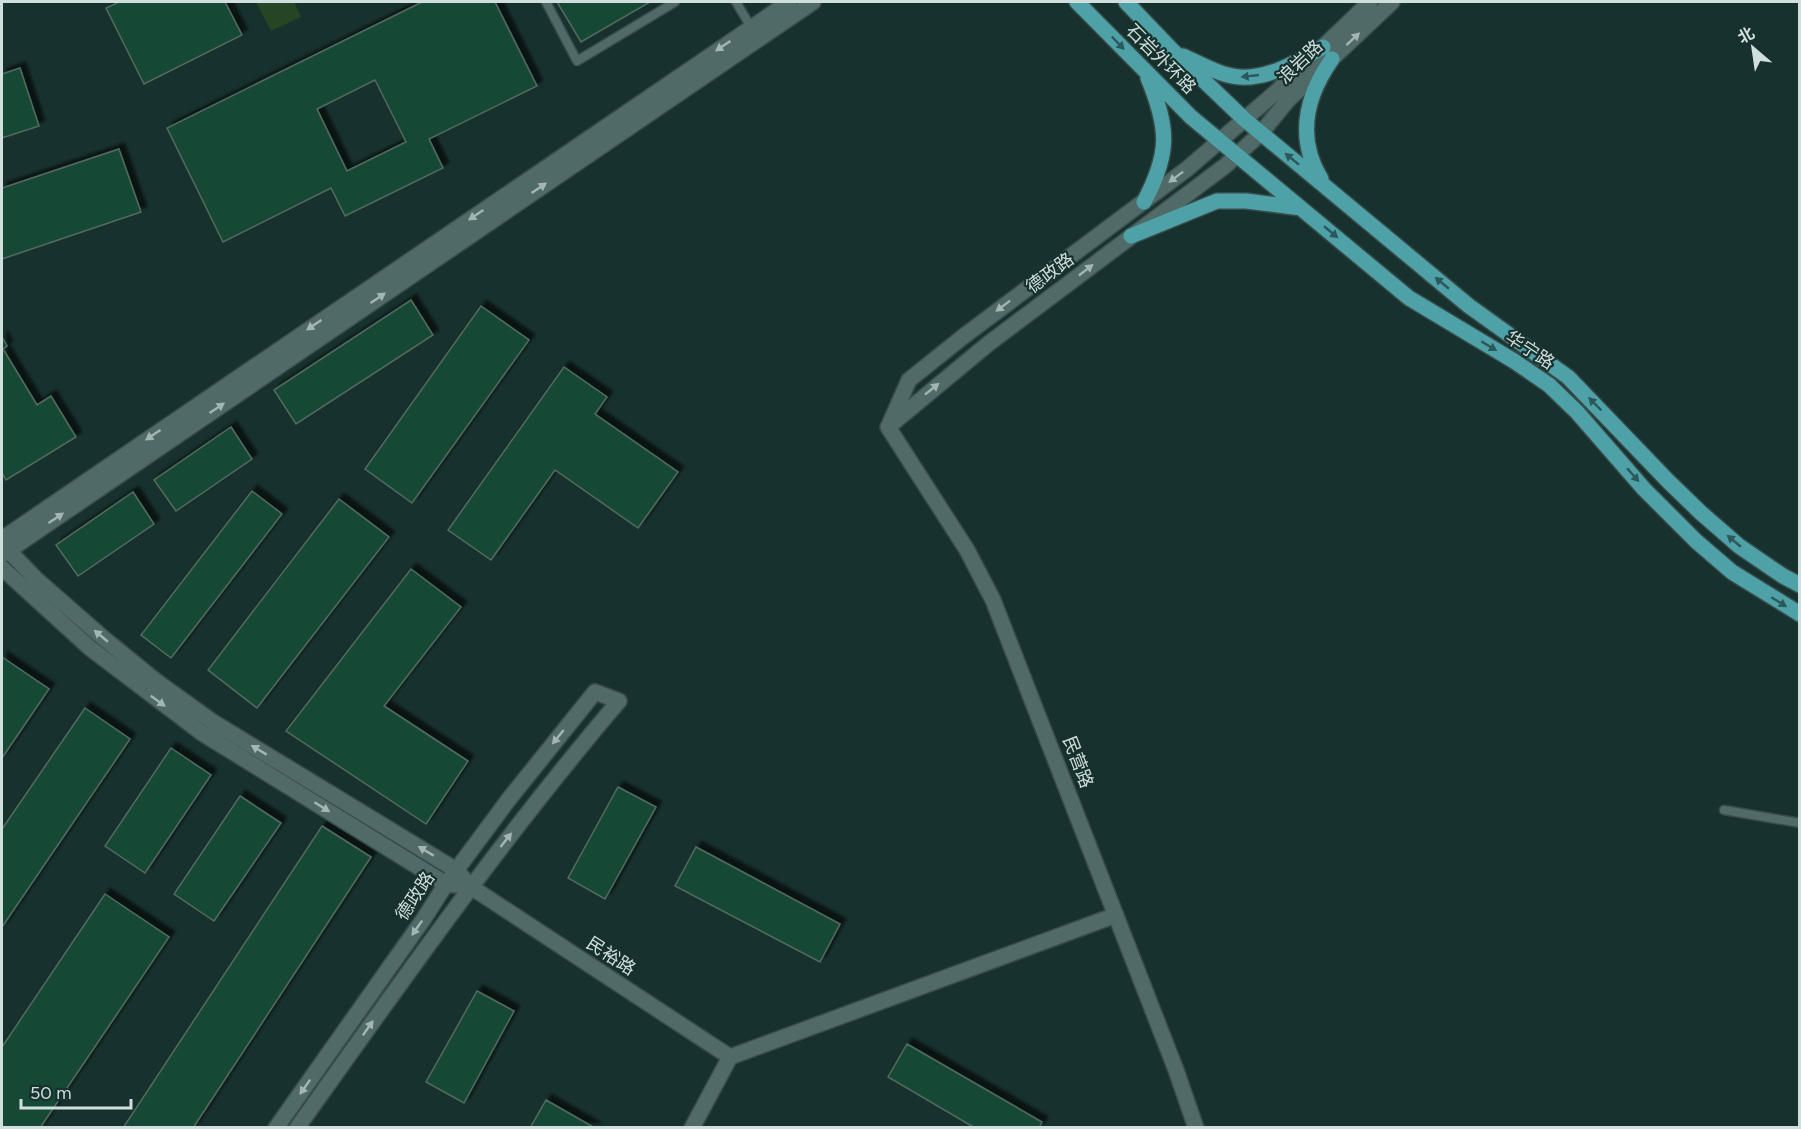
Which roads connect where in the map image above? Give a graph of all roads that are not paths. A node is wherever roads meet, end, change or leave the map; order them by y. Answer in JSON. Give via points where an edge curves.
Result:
{"nodes":[{"id":1,"x":546,"y":2,"type":"edge"},
{"id":2,"x":675,"y":2,"type":"edge"},
{"id":3,"x":736,"y":2,"type":"edge"},
{"id":4,"x":789,"y":2,"type":"edge"},
{"id":5,"x":813,"y":2,"type":"edge"},
{"id":6,"x":1077,"y":2,"type":"edge"},
{"id":7,"x":1126,"y":2,"type":"edge"},
{"id":8,"x":1370,"y":2,"type":"edge"},
{"id":9,"x":1392,"y":2,"type":"edge"},
{"id":10,"x":751,"y":27,"type":"junction"},
{"id":11,"x":1172,"y":50,"type":"junction"},
{"id":12,"x":1328,"y":53,"type":"junction"},
{"id":13,"x":1146,"y":72,"type":"junction"},
{"id":14,"x":1244,"y":119,"type":"junction"},
{"id":15,"x":1261,"y":133,"type":"junction"},
{"id":16,"x":1221,"y":139,"type":"junction"},
{"id":17,"x":1238,"y":154,"type":"junction"},
{"id":18,"x":1324,"y":184,"type":"junction"},
{"id":19,"x":1144,"y":202,"type":"junction"},
{"id":20,"x":1301,"y":208,"type":"junction"},
{"id":21,"x":1131,"y":236,"type":"junction"},
{"id":22,"x":888,"y":427,"type":"junction"},
{"id":23,"x":3,"y":547,"type":"edge"},
{"id":24,"x":2,"y":568,"type":"edge"},
{"id":25,"x":1800,"y":585,"type":"edge"},
{"id":26,"x":1800,"y":614,"type":"edge"},
{"id":27,"x":1724,"y":810,"type":"dead end"},
{"id":28,"x":1800,"y":823,"type":"edge"},
{"id":29,"x":456,"y":870,"type":"junction"},
{"id":30,"x":446,"y":884,"type":"junction"},
{"id":31,"x":471,"y":887,"type":"junction"},
{"id":32,"x":1116,"y":915,"type":"junction"},
{"id":33,"x":730,"y":1057,"type":"junction"},
{"id":34,"x":276,"y":1128,"type":"edge"},
{"id":35,"x":297,"y":1128,"type":"edge"},
{"id":36,"x":692,"y":1128,"type":"edge"},
{"id":37,"x":1196,"y":1128,"type":"edge"}],
"edges":[{"from":1,"to":2,"type":"lane","via":[[577,61]]},
{"from":3,"to":10,"type":"lane"},
{"from":4,"to":10,"type":"street"},
{"from":23,"to":5,"type":"street","one_way":true},
{"from":6,"to":13,"type":"main road","name":"石岩外环路","one_way":true},
{"from":7,"to":11,"type":"main road","name":"石岩外环路"},
{"from":8,"to":12,"type":"street","name":"浪岩路"},
{"from":12,"to":9,"type":"street","name":"浪岩路","one_way":true},
{"from":10,"to":23,"type":"street","one_way":true},
{"from":12,"to":11,"type":"main road","one_way":true,"via":[[1241,77],[1221,73]]},
{"from":11,"to":14,"type":"main road","name":"石岩外环路"},
{"from":12,"to":14,"type":"street","name":"浪岩路"},
{"from":12,"to":15,"type":"street","name":"浪岩路"},
{"from":12,"to":18,"type":"main road","via":[[1312,93],[1306,129],[1307,147]]},
{"from":13,"to":16,"type":"main road","name":"石岩外环路","via":[[1191,117]]},
{"from":13,"to":19,"type":"main road","via":[[1161,114],[1164,138],[1160,168]]},
{"from":14,"to":15,"type":"main road","name":"华宁路"},
{"from":14,"to":16,"type":"street","name":"浪岩路"},
{"from":15,"to":17,"type":"street","name":"浪岩路"},
{"from":18,"to":15,"type":"main road","name":"华宁路","one_way":true},
{"from":16,"to":17,"type":"main road","name":"华宁路"},
{"from":16,"to":19,"type":"street","name":"德政路","one_way":true},
{"from":17,"to":20,"type":"main road","name":"华宁路"},
{"from":17,"to":21,"type":"street","name":"德政路"},
{"from":25,"to":18,"type":"main road","name":"华宁路","one_way":true,"via":[[1739,546],[1700,512],[1568,377],[1469,306]]},
{"from":19,"to":22,"type":"street","name":"德政路","one_way":true,"via":[[909,380]]},
{"from":20,"to":21,"type":"main road","via":[[1217,201]]},
{"from":20,"to":26,"type":"main road","name":"华宁路","one_way":true,"via":[[1409,297],[1549,385],[1696,541],[1732,572]]},
{"from":22,"to":21,"type":"street","name":"德政路","one_way":true,"via":[[988,344]]},
{"from":22,"to":32,"type":"street","name":"民营路","via":[[967,550],[993,600]]},
{"from":29,"to":23,"type":"street","one_way":true,"via":[[213,722],[102,637]]},
{"from":24,"to":30,"type":"street","one_way":true,"via":[[90,648],[202,733]]},
{"from":27,"to":28,"type":"lane"},
{"from":29,"to":30,"type":"street","name":"德政路"},
{"from":29,"to":31,"type":"street"},
{"from":31,"to":29,"type":"street","name":"德政路","one_way":true,"via":[[619,701],[595,692]]},
{"from":30,"to":31,"type":"street"},
{"from":30,"to":34,"type":"street","name":"德政路","one_way":true},
{"from":31,"to":33,"type":"street","name":"民裕路"},
{"from":35,"to":31,"type":"street","name":"德政路","one_way":true},
{"from":32,"to":33,"type":"street"},
{"from":32,"to":37,"type":"street","name":"民营路"},
{"from":33,"to":36,"type":"street"}]}
